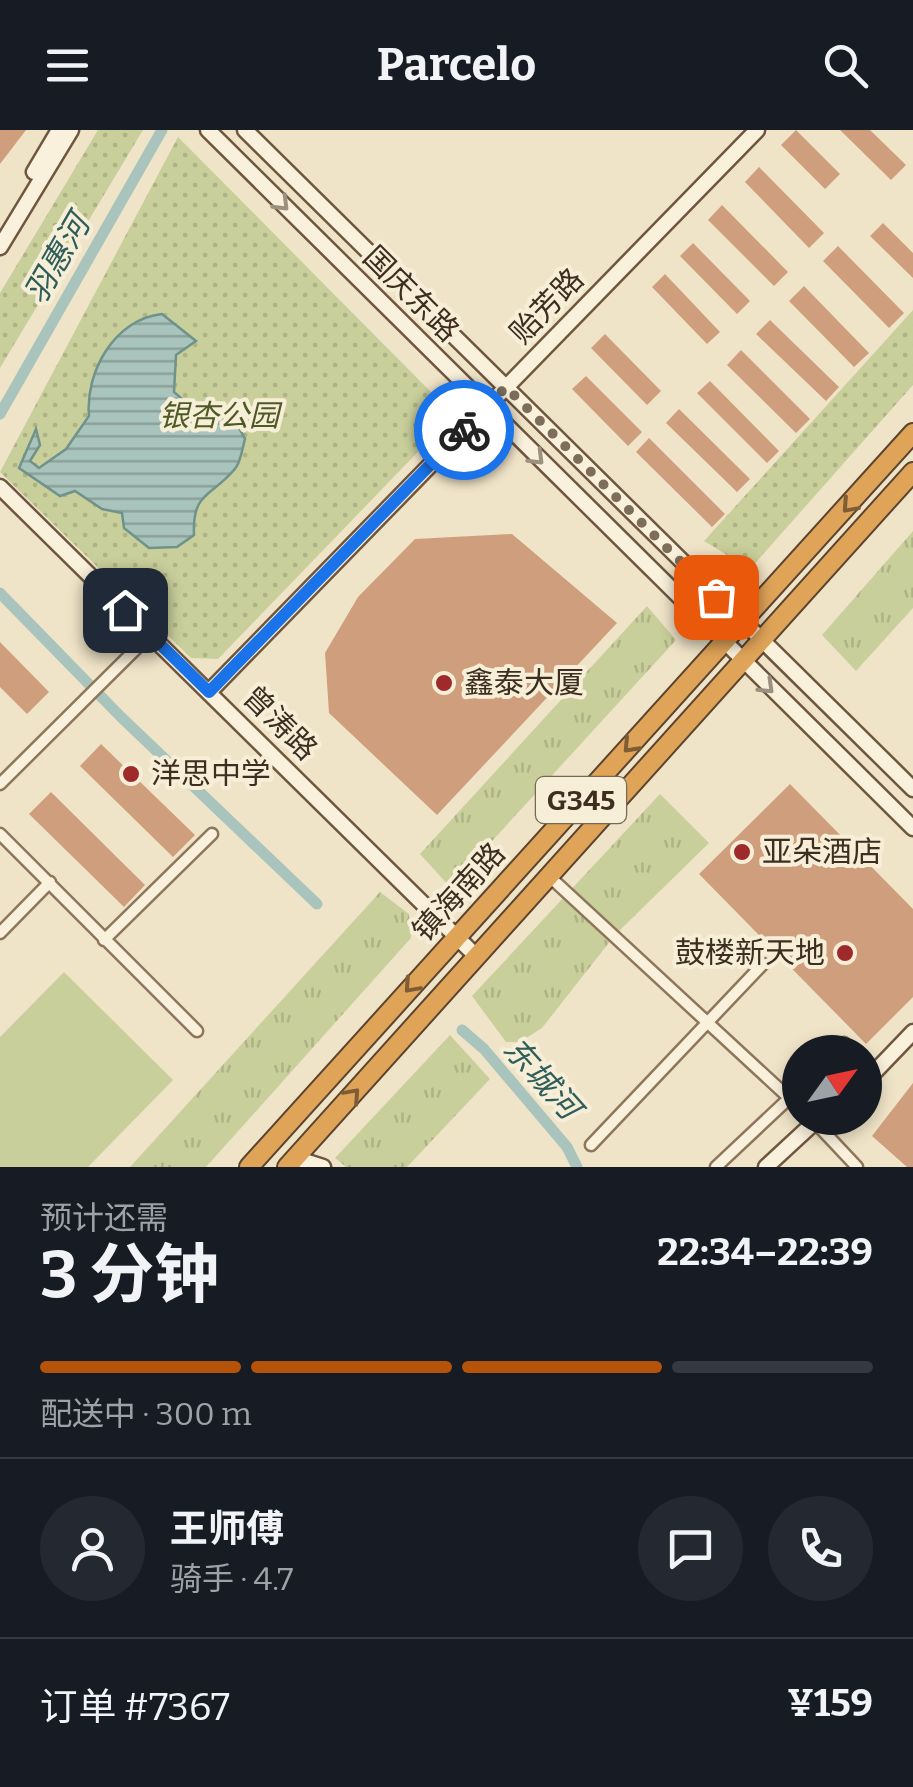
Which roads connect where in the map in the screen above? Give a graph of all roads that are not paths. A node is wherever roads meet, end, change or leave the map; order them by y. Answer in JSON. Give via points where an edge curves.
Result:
{"nodes":[{"id":1,"x":59,"y":130,"type":"edge"},
{"id":2,"x":71,"y":130,"type":"edge"},
{"id":3,"x":245,"y":130,"type":"edge"},
{"id":4,"x":757,"y":130,"type":"edge"},
{"id":5,"x":210,"y":132,"type":"edge"},
{"id":6,"x":0,"y":230,"type":"edge"},
{"id":7,"x":0,"y":248,"type":"edge"},
{"id":8,"x":506,"y":387,"type":"junction"},
{"id":9,"x":486,"y":408,"type":"junction"},
{"id":10,"x":913,"y":432,"type":"edge"},
{"id":11,"x":913,"y":472,"type":"edge"},
{"id":12,"x":0,"y":487,"type":"edge"},
{"id":13,"x":743,"y":623,"type":"junction"},
{"id":14,"x":150,"y":635,"type":"junction"},
{"id":15,"x":760,"y":640,"type":"junction"},
{"id":16,"x":724,"y":644,"type":"junction"},
{"id":17,"x":740,"y":662,"type":"junction"},
{"id":18,"x":209,"y":692,"type":"junction"},
{"id":19,"x":0,"y":784,"type":"edge"},
{"id":20,"x":913,"y":790,"type":"edge"},
{"id":21,"x":913,"y":828,"type":"edge"},
{"id":22,"x":0,"y":834,"type":"edge"},
{"id":23,"x":212,"y":834,"type":"dead end"},
{"id":24,"x":550,"y":877,"type":"junction"},
{"id":25,"x":50,"y":882,"type":"junction"},
{"id":26,"x":0,"y":932,"type":"edge"},
{"id":27,"x":456,"y":935,"type":"junction"},
{"id":28,"x":104,"y":940,"type":"junction"},
{"id":29,"x":477,"y":957,"type":"junction"},
{"id":30,"x":763,"y":964,"type":"dead end"},
{"id":31,"x":706,"y":1022,"type":"junction"},
{"id":32,"x":197,"y":1031,"type":"dead end"},
{"id":33,"x":913,"y":1032,"type":"edge"},
{"id":34,"x":882,"y":1064,"type":"edge"},
{"id":35,"x":782,"y":1092,"type":"edge"},
{"id":36,"x":782,"y":1106,"type":"edge"},
{"id":37,"x":799,"y":1135,"type":"edge"},
{"id":38,"x":829,"y":1135,"type":"edge"},
{"id":39,"x":591,"y":1145,"type":"dead end"},
{"id":40,"x":291,"y":1162,"type":"edge"},
{"id":41,"x":249,"y":1167,"type":"edge"},
{"id":42,"x":323,"y":1167,"type":"edge"},
{"id":43,"x":716,"y":1167,"type":"edge"},
{"id":44,"x":766,"y":1167,"type":"edge"},
{"id":45,"x":857,"y":1167,"type":"edge"}],
"edges":[{"from":1,"to":6,"type":"main road"},
{"from":2,"to":7,"type":"main road"},
{"from":3,"to":8,"type":"main road","name":"国庆东路"},
{"from":4,"to":8,"type":"main road","name":"贻芳路"},
{"from":5,"to":9,"type":"main road","name":"国庆东路","one_way":true},
{"from":8,"to":9,"type":"main road","name":"贻芳路"},
{"from":8,"to":13,"type":"main road","name":"国庆东路"},
{"from":9,"to":16,"type":"main road","name":"国庆东路","one_way":true},
{"from":9,"to":18,"type":"main road","name":"贻芳路"},
{"from":10,"to":13,"type":"highway","name":"镇海南路","number":"G345","one_way":true},
{"from":11,"to":15,"type":"highway","name":"镇海南路","number":"G345"},
{"from":12,"to":14,"type":"main road","name":"曾涛路"},
{"from":13,"to":15,"type":"main road","name":"国庆东路"},
{"from":13,"to":16,"type":"highway","name":"镇海南路","number":"G345"},
{"from":14,"to":18,"type":"main road","name":"曾涛路"},
{"from":14,"to":19,"type":"street"},
{"from":15,"to":17,"type":"highway","name":"镇海南路","number":"G345"},
{"from":15,"to":20,"type":"main road","name":"国庆东路"},
{"from":16,"to":17,"type":"main road","name":"国庆东路"},
{"from":16,"to":27,"type":"highway","name":"镇海南路","number":"G345","one_way":true},
{"from":17,"to":21,"type":"main road","name":"国庆东路","one_way":true},
{"from":17,"to":24,"type":"highway","name":"镇海南路","number":"G345"},
{"from":18,"to":27,"type":"main road","name":"曾涛路"},
{"from":22,"to":25,"type":"street"},
{"from":23,"to":28,"type":"street"},
{"from":24,"to":29,"type":"highway","name":"镇海南路","number":"G345"},
{"from":24,"to":31,"type":"street"},
{"from":25,"to":26,"type":"street"},
{"from":25,"to":28,"type":"street"},
{"from":27,"to":29,"type":"main road","name":"曾涛路"},
{"from":27,"to":41,"type":"highway","name":"镇海南路","number":"G345","one_way":true},
{"from":28,"to":32,"type":"street"},
{"from":40,"to":29,"type":"highway","name":"镇海南路","number":"G345","one_way":true},
{"from":30,"to":31,"type":"street"},
{"from":31,"to":35,"type":"street"},
{"from":31,"to":39,"type":"street"},
{"from":33,"to":34,"type":"main road"},
{"from":36,"to":43,"type":"street"},
{"from":37,"to":44,"type":"main road"},
{"from":38,"to":45,"type":"street"},
{"from":40,"to":42,"type":"main road"}]}
